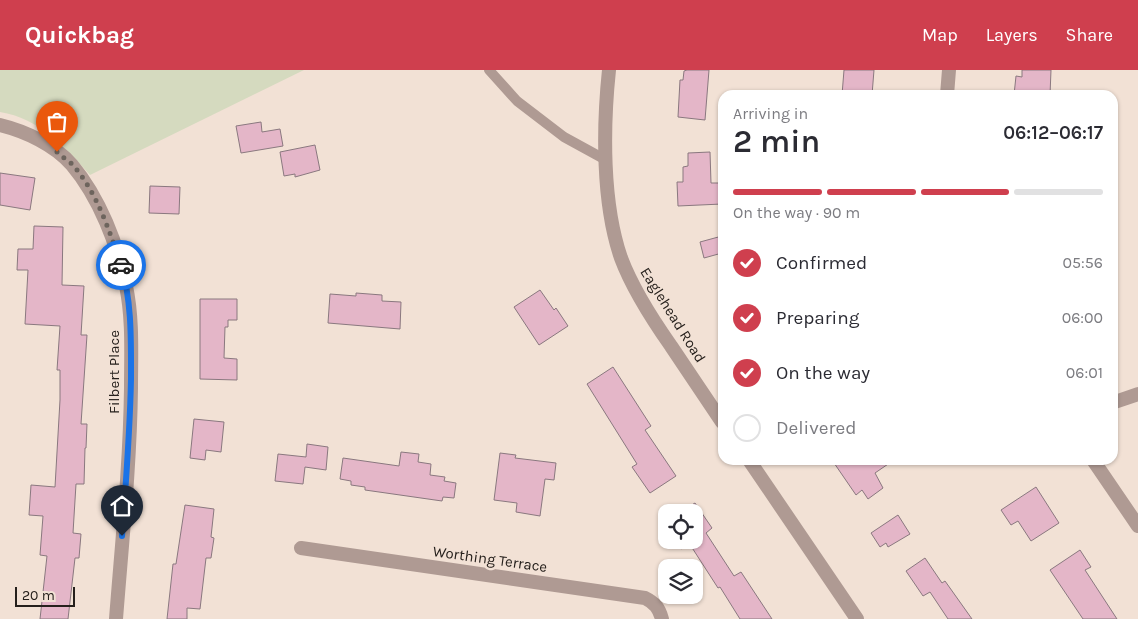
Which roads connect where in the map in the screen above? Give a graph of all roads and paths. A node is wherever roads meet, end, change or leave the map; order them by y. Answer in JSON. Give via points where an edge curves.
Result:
{"nodes":[{"id":1,"x":489,"y":70,"type":"edge"},
{"id":2,"x":609,"y":70,"type":"edge"},
{"id":3,"x":948,"y":70,"type":"edge"},
{"id":4,"x":946,"y":90,"type":"edge"},
{"id":5,"x":0,"y":125,"type":"edge"},
{"id":6,"x":606,"y":160,"type":"junction"},
{"id":7,"x":1138,"y":394,"type":"edge"},
{"id":8,"x":1118,"y":401,"type":"edge"},
{"id":9,"x":718,"y":416,"type":"edge"},
{"id":10,"x":752,"y":465,"type":"edge"},
{"id":11,"x":1096,"y":465,"type":"edge"},
{"id":12,"x":1138,"y":526,"type":"edge"},
{"id":13,"x":301,"y":548,"type":"dead end"},
{"id":14,"x":116,"y":619,"type":"edge"},
{"id":15,"x":662,"y":619,"type":"edge"},
{"id":16,"x":857,"y":619,"type":"edge"}],
"edges":[{"from":1,"to":6,"type":"lane","via":[[517,101],[564,137]]},
{"from":2,"to":6,"type":"street","name":"Eaglehead Road","via":[[605,109]]},
{"from":3,"to":4,"type":"street"},
{"from":5,"to":14,"type":"street","name":"Filbert Place","via":[[33,137],[71,164],[89,188],[122,267],[132,335],[130,434]]},
{"from":6,"to":9,"type":"street","name":"Eaglehead Road","via":[[611,221],[621,258],[634,288]]},
{"from":7,"to":8,"type":"street"},
{"from":10,"to":16,"type":"street"},
{"from":11,"to":12,"type":"street"},
{"from":13,"to":15,"type":"street","name":"Worthing Terrace","via":[[645,598],[653,602]]}]}
